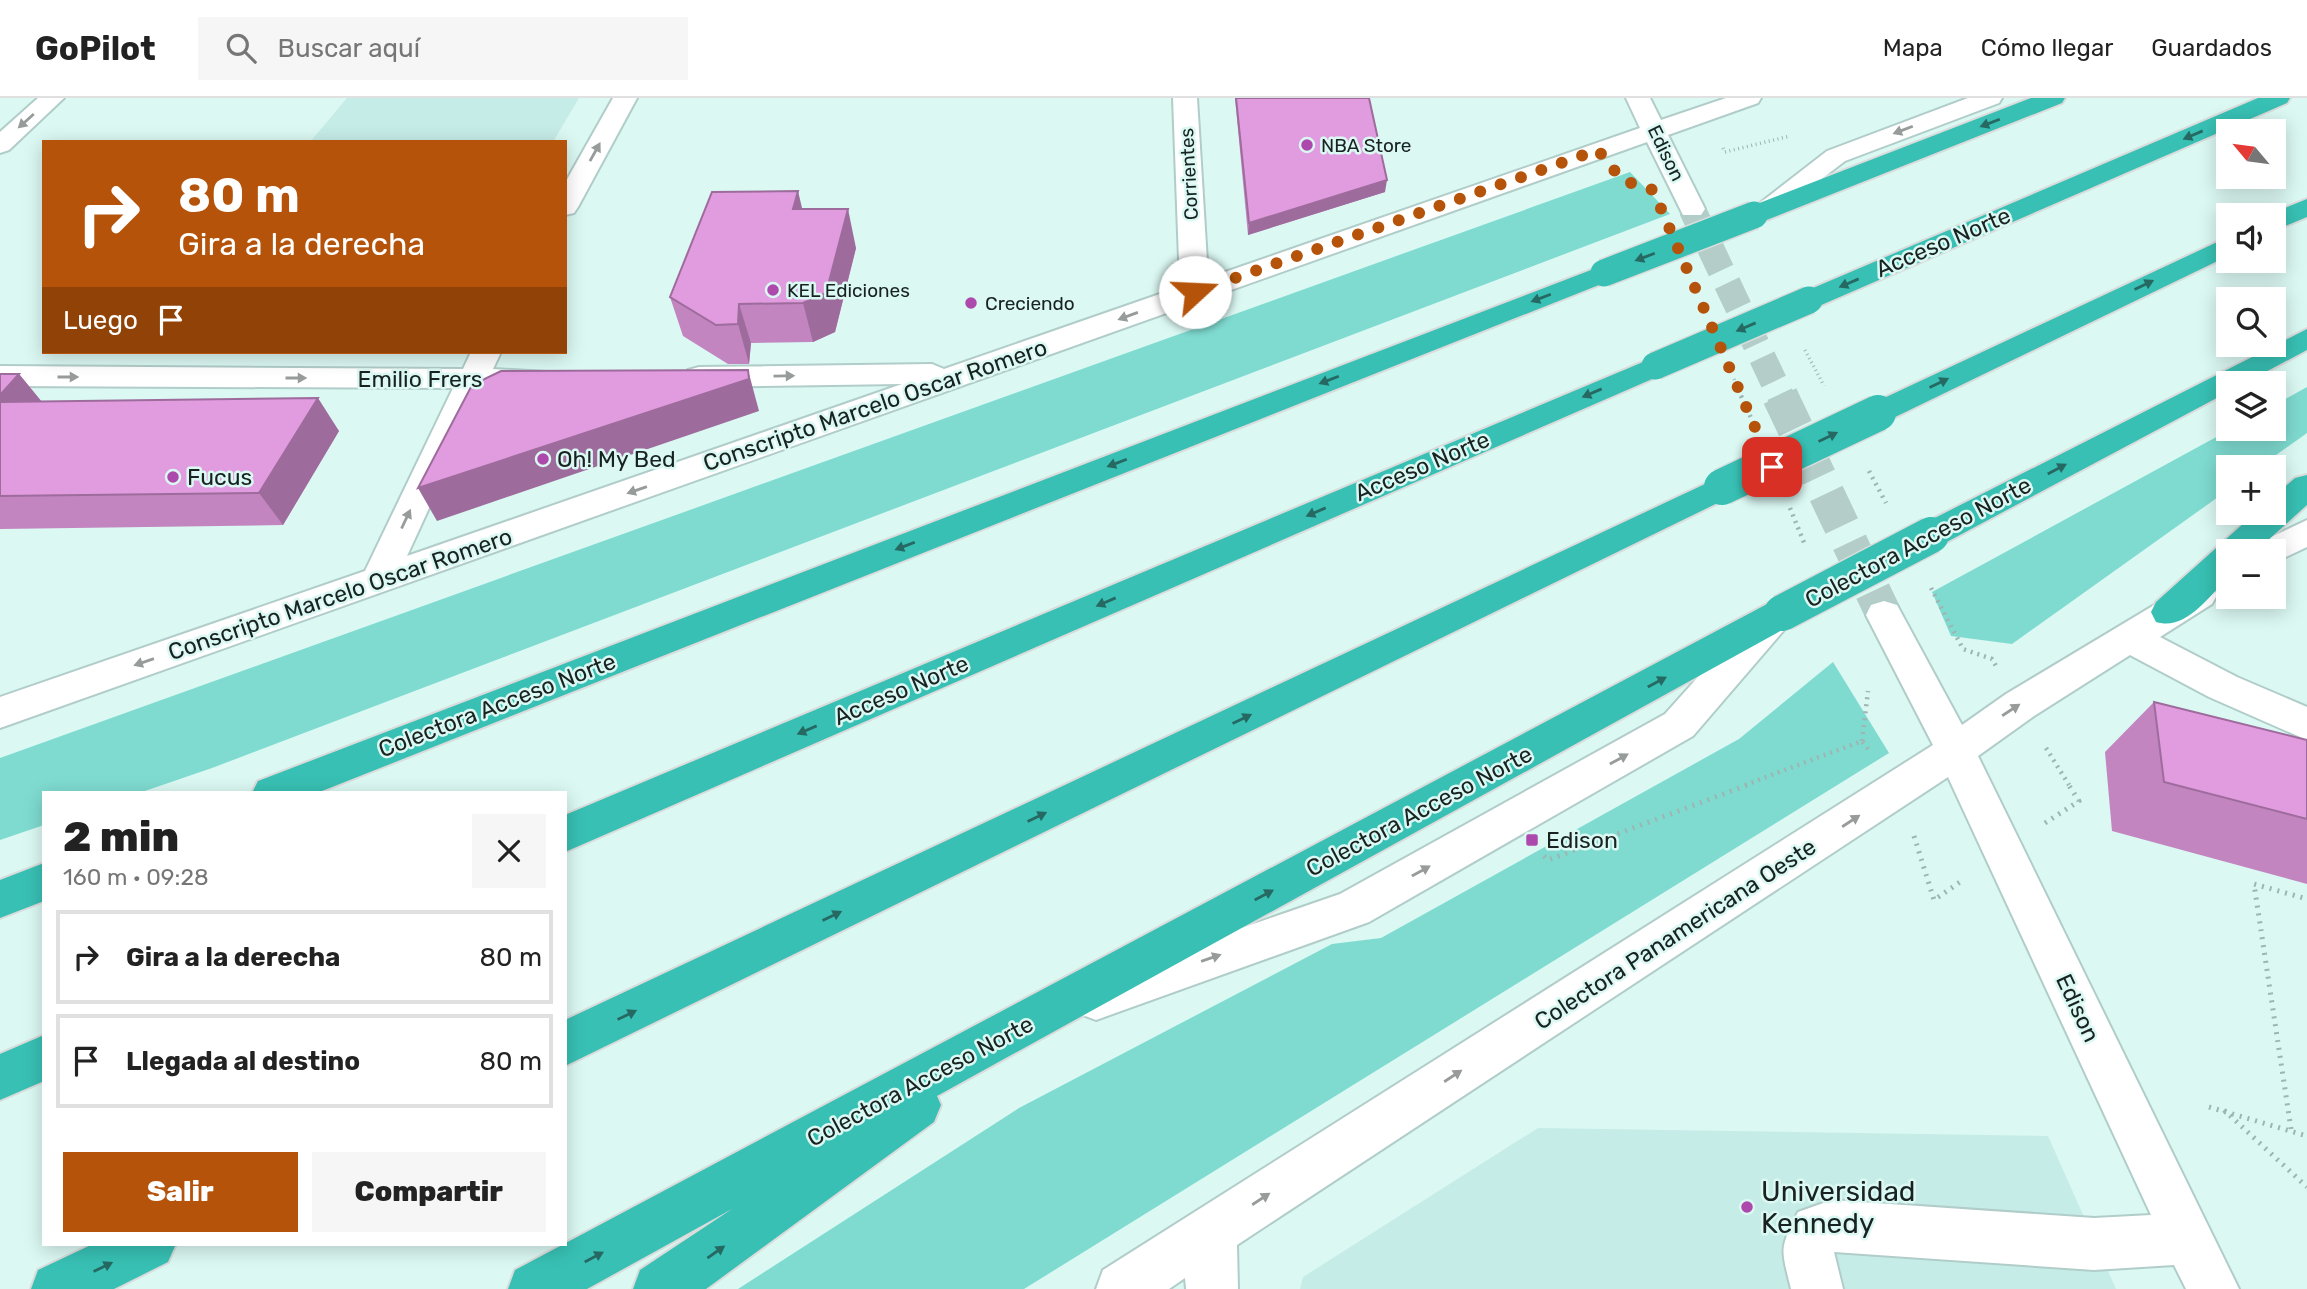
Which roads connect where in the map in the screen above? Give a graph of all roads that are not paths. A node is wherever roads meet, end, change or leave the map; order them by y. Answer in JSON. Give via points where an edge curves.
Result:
{"nodes":[{"id":1,"x":52,"y":98,"type":"edge"},
{"id":2,"x":625,"y":98,"type":"edge"},
{"id":3,"x":1185,"y":98,"type":"edge"},
{"id":4,"x":1639,"y":98,"type":"edge"},
{"id":5,"x":1749,"y":98,"type":"edge"},
{"id":6,"x":1990,"y":98,"type":"edge"},
{"id":7,"x":2053,"y":98,"type":"edge"},
{"id":8,"x":2278,"y":98,"type":"edge"},
{"id":9,"x":1654,"y":130,"type":"junction"},
{"id":10,"x":0,"y":145,"type":"edge"},
{"id":11,"x":567,"y":203,"type":"edge"},
{"id":12,"x":2307,"y":207,"type":"edge"},
{"id":13,"x":1692,"y":209,"type":"tunnel mouth"},
{"id":14,"x":1757,"y":214,"type":"junction"},
{"id":15,"x":2286,"y":217,"type":"edge"},
{"id":16,"x":2216,"y":251,"type":"edge"},
{"id":17,"x":1195,"y":292,"type":"junction"},
{"id":18,"x":2307,"y":338,"type":"edge"},
{"id":19,"x":478,"y":366,"type":"edge"},
{"id":20,"x":966,"y":373,"type":"junction"},
{"id":21,"x":0,"y":376,"type":"edge"},
{"id":22,"x":677,"y":377,"type":"edge"},
{"id":23,"x":567,"y":378,"type":"edge"},
{"id":24,"x":2307,"y":486,"type":"edge"},
{"id":25,"x":2307,"y":532,"type":"edge"},
{"id":26,"x":2247,"y":539,"type":"edge"},
{"id":27,"x":2286,"y":544,"type":"edge"},
{"id":28,"x":2216,"y":568,"type":"edge"},
{"id":29,"x":378,"y":581,"type":"junction"},
{"id":30,"x":2216,"y":585,"type":"edge"},
{"id":31,"x":2169,"y":612,"type":"junction"},
{"id":32,"x":1884,"y":615,"type":"tunnel mouth"},
{"id":33,"x":1777,"y":617,"type":"junction"},
{"id":34,"x":2130,"y":638,"type":"junction"},
{"id":35,"x":0,"y":713,"type":"edge"},
{"id":36,"x":2307,"y":724,"type":"edge"},
{"id":37,"x":1954,"y":748,"type":"junction"},
{"id":38,"x":277,"y":791,"type":"edge"},
{"id":39,"x":567,"y":833,"type":"edge"},
{"id":40,"x":42,"y":866,"type":"edge"},
{"id":41,"x":0,"y":878,"type":"edge"},
{"id":42,"x":42,"y":883,"type":"edge"},
{"id":43,"x":0,"y":899,"type":"edge"},
{"id":44,"x":1031,"y":1021,"type":"junction"},
{"id":45,"x":567,"y":1043,"type":"edge"},
{"id":46,"x":42,"y":1059,"type":"edge"},
{"id":47,"x":0,"y":1077,"type":"edge"},
{"id":48,"x":1211,"y":1231,"type":"junction"},
{"id":49,"x":2189,"y":1238,"type":"junction"},
{"id":50,"x":146,"y":1246,"type":"edge"},
{"id":51,"x":57,"y":1289,"type":"edge"},
{"id":52,"x":534,"y":1289,"type":"edge"},
{"id":53,"x":659,"y":1289,"type":"edge"},
{"id":54,"x":1122,"y":1289,"type":"edge"},
{"id":55,"x":1212,"y":1289,"type":"edge"},
{"id":56,"x":1817,"y":1289,"type":"edge"},
{"id":57,"x":2213,"y":1289,"type":"edge"}],
"edges":[{"from":1,"to":10,"type":"street","one_way":true},
{"from":11,"to":2,"type":"street","one_way":true},
{"from":3,"to":17,"type":"street","name":"Corrientes"},
{"from":4,"to":9,"type":"street","name":"Edison"},
{"from":5,"to":9,"type":"street","name":"Conscripto Marcelo Oscar Romero"},
{"from":6,"to":14,"type":"street","one_way":true,"via":[[1836,156]]},
{"from":7,"to":14,"type":"highway","name":"Colectora Acceso Norte","one_way":true},
{"from":8,"to":39,"type":"highway","name":"Acceso Norte","one_way":true,"bridge":true},
{"from":9,"to":13,"type":"street","name":"Edison"},
{"from":9,"to":17,"type":"street","name":"Conscripto Marcelo Oscar Romero"},
{"from":12,"to":15,"type":"highway"},
{"from":14,"to":38,"type":"highway","name":"Colectora Acceso Norte","one_way":true,"bridge":true},
{"from":45,"to":16,"type":"highway","one_way":true,"bridge":true},
{"from":17,"to":20,"type":"street","name":"Conscripto Marcelo Oscar Romero","one_way":true},
{"from":33,"to":18,"type":"highway","name":"Colectora Acceso Norte","one_way":true,"bridge":true},
{"from":21,"to":19,"type":"street","name":"Emilio Frers","one_way":true},
{"from":19,"to":23,"type":"street","name":"Emilio Frers"},
{"from":29,"to":19,"type":"street","one_way":true},
{"from":22,"to":20,"type":"street","one_way":true},
{"from":20,"to":29,"type":"street","name":"Conscripto Marcelo Oscar Romero","one_way":true},
{"from":24,"to":26,"type":"highway"},
{"from":25,"to":27,"type":"street"},
{"from":28,"to":31,"type":"highway"},
{"from":29,"to":35,"type":"street","name":"Conscripto Marcelo Oscar Romero","one_way":true},
{"from":30,"to":31,"type":"street","name":"Colectora Panamericana Oeste"},
{"from":31,"to":34,"type":"street","name":"Colectora Panamericana Oeste"},
{"from":32,"to":37,"type":"street","name":"Edison"},
{"from":44,"to":33,"type":"highway","name":"Colectora Acceso Norte","one_way":true},
{"from":44,"to":33,"type":"street","one_way":true,"via":[[1354,908],[1679,725]]},
{"from":34,"to":36,"type":"street"},
{"from":37,"to":34,"type":"street","name":"Colectora Panamericana Oeste","one_way":true},
{"from":48,"to":37,"type":"street","name":"Colectora Panamericana Oeste","one_way":true,"via":[[1899,790]]},
{"from":37,"to":49,"type":"street","name":"Edison"},
{"from":40,"to":41,"type":"highway"},
{"from":42,"to":43,"type":"highway"},
{"from":52,"to":44,"type":"highway","name":"Colectora Acceso Norte","one_way":true},
{"from":53,"to":44,"type":"highway","one_way":true},
{"from":46,"to":47,"type":"highway"},
{"from":48,"to":54,"type":"street","name":"Colectora Panamericana Oeste"},
{"from":48,"to":55,"type":"street"},
{"from":49,"to":56,"type":"street","via":[[2094,1244],[1832,1226],[1816,1230],[1807,1250]]},
{"from":49,"to":57,"type":"street","name":"Edison"},
{"from":51,"to":50,"type":"highway","one_way":true}]}
